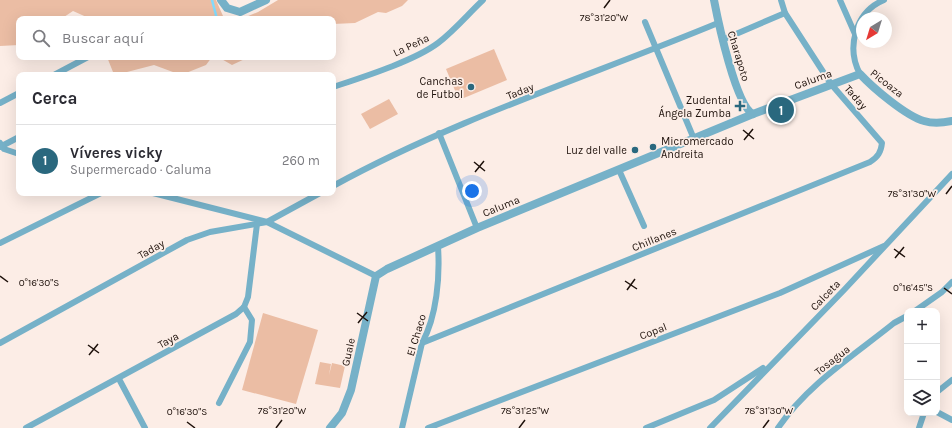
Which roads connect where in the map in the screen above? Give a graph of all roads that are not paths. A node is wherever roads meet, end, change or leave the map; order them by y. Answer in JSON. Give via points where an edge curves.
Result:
{"nodes":[{"id":1,"x":221,"y":0,"type":"edge"},
{"id":2,"x":266,"y":0,"type":"edge"},
{"id":3,"x":483,"y":0,"type":"edge"},
{"id":4,"x":714,"y":0,"type":"edge"},
{"id":5,"x":781,"y":0,"type":"edge"},
{"id":6,"x":840,"y":0,"type":"edge"},
{"id":7,"x":884,"y":0,"type":"edge"},
{"id":8,"x":785,"y":13,"type":"junction"},
{"id":9,"x":645,"y":22,"type":"dead end"},
{"id":10,"x":718,"y":23,"type":"junction"},
{"id":11,"x":855,"y":34,"type":"junction"},
{"id":12,"x":722,"y":40,"type":"junction"},
{"id":13,"x":656,"y":48,"type":"junction"},
{"id":14,"x":82,"y":60,"type":"edge"},
{"id":15,"x":60,"y":72,"type":"edge"},
{"id":16,"x":860,"y":74,"type":"junction"},
{"id":17,"x":831,"y":84,"type":"junction"},
{"id":18,"x":336,"y":86,"type":"edge"},
{"id":19,"x":16,"y":95,"type":"edge"},
{"id":20,"x":0,"y":103,"type":"edge"},
{"id":21,"x":753,"y":114,"type":"junction"},
{"id":22,"x":952,"y":121,"type":"edge"},
{"id":23,"x":439,"y":134,"type":"junction"},
{"id":24,"x":16,"y":138,"type":"edge"},
{"id":25,"x":694,"y":139,"type":"junction"},
{"id":26,"x":882,"y":143,"type":"joint"},
{"id":27,"x":0,"y":145,"type":"edge"},
{"id":28,"x":16,"y":153,"type":"edge"},
{"id":29,"x":619,"y":170,"type":"junction"},
{"id":30,"x":952,"y":174,"type":"edge"},
{"id":31,"x":336,"y":184,"type":"edge"},
{"id":32,"x":95,"y":196,"type":"edge"},
{"id":33,"x":165,"y":196,"type":"edge"},
{"id":34,"x":315,"y":196,"type":"edge"},
{"id":35,"x":267,"y":222,"type":"junction"},
{"id":36,"x":257,"y":224,"type":"junction"},
{"id":37,"x":644,"y":226,"type":"dead end"},
{"id":38,"x":477,"y":228,"type":"junction"},
{"id":39,"x":0,"y":243,"type":"edge"},
{"id":40,"x":884,"y":246,"type":"junction"},
{"id":41,"x":438,"y":247,"type":"junction"},
{"id":42,"x":376,"y":276,"type":"junction"},
{"id":43,"x":952,"y":282,"type":"edge"},
{"id":44,"x":244,"y":307,"type":"junction"},
{"id":45,"x":919,"y":308,"type":"edge"},
{"id":46,"x":904,"y":318,"type":"edge"},
{"id":47,"x":0,"y":343,"type":"edge"},
{"id":48,"x":422,"y":343,"type":"junction"},
{"id":49,"x":774,"y":360,"type":"junction"},
{"id":50,"x":119,"y":379,"type":"junction"},
{"id":51,"x":952,"y":380,"type":"edge"},
{"id":52,"x":940,"y":390,"type":"edge"},
{"id":53,"x":219,"y":403,"type":"dead end"},
{"id":54,"x":940,"y":414,"type":"edge"},
{"id":55,"x":923,"y":416,"type":"edge"},
{"id":56,"x":952,"y":420,"type":"edge"},
{"id":57,"x":26,"y":428,"type":"edge"},
{"id":58,"x":145,"y":428,"type":"edge"},
{"id":59,"x":330,"y":428,"type":"edge"},
{"id":60,"x":402,"y":428,"type":"edge"},
{"id":61,"x":428,"y":428,"type":"edge"},
{"id":62,"x":646,"y":428,"type":"edge"},
{"id":63,"x":710,"y":428,"type":"edge"},
{"id":64,"x":778,"y":428,"type":"edge"},
{"id":65,"x":920,"y":428,"type":"edge"}],
"edges":[{"from":1,"to":2,"type":"street","via":[[227,8],[240,12]]},
{"from":3,"to":18,"type":"street","name":"La Peña","via":[[456,28],[421,54]]},
{"from":4,"to":10,"type":"street","name":"Charapoto"},
{"from":5,"to":8,"type":"street","name":"Taday"},
{"from":6,"to":11,"type":"street","name":"Picoaza"},
{"from":7,"to":11,"type":"street","via":[[877,3],[861,19]]},
{"from":8,"to":12,"type":"street"},
{"from":8,"to":17,"type":"street","name":"Taday"},
{"from":9,"to":13,"type":"street"},
{"from":10,"to":12,"type":"street","name":"Charapoto"},
{"from":10,"to":13,"type":"street","name":"Taday"},
{"from":11,"to":16,"type":"street","name":"Picoaza","via":[[854,60]]},
{"from":12,"to":21,"type":"street","name":"Charapoto","via":[[743,105]]},
{"from":13,"to":23,"type":"street","name":"Taday"},
{"from":13,"to":25,"type":"street"},
{"from":14,"to":15,"type":"street"},
{"from":16,"to":17,"type":"street","name":"Caluma"},
{"from":16,"to":22,"type":"street","name":"Picoaza","via":[[870,85],[916,118],[932,122]]},
{"from":17,"to":21,"type":"street","name":"Caluma"},
{"from":17,"to":26,"type":"street","name":"Taday"},
{"from":19,"to":20,"type":"street"},
{"from":21,"to":25,"type":"street","name":"Caluma"},
{"from":23,"to":31,"type":"street","name":"Taday","via":[[371,165]]},
{"from":23,"to":38,"type":"street"},
{"from":24,"to":27,"type":"street"},
{"from":25,"to":29,"type":"street","name":"Caluma"},
{"from":26,"to":48,"type":"street","name":"Chillanes","via":[[879,154],[870,162]]},
{"from":27,"to":28,"type":"street"},
{"from":29,"to":37,"type":"street"},
{"from":29,"to":38,"type":"street","name":"Caluma"},
{"from":30,"to":40,"type":"street","name":"Calceta"},
{"from":32,"to":39,"type":"street"},
{"from":33,"to":35,"type":"street"},
{"from":34,"to":35,"type":"street","name":"Taday"},
{"from":35,"to":36,"type":"street","name":"Taday"},
{"from":35,"to":42,"type":"street"},
{"from":36,"to":44,"type":"street","via":[[248,297]]},
{"from":36,"to":47,"type":"street","name":"Taday","via":[[210,232],[188,240]]},
{"from":38,"to":41,"type":"street","name":"Caluma"},
{"from":40,"to":49,"type":"street","name":"Calceta"},
{"from":40,"to":61,"type":"street","name":"Copal","via":[[780,293]]},
{"from":41,"to":42,"type":"street","name":"Caluma"},
{"from":41,"to":48,"type":"street","name":"El Chaco","via":[[439,270],[432,319]]},
{"from":42,"to":59,"type":"street","name":"Guale","via":[[351,390],[342,413]]},
{"from":43,"to":45,"type":"street"},
{"from":44,"to":50,"type":"street","name":"Taya","via":[[236,314]]},
{"from":44,"to":53,"type":"street","via":[[252,320],[250,342]]},
{"from":46,"to":64,"type":"street","name":"Tosagua","via":[[806,393]]},
{"from":48,"to":60,"type":"street","name":"El Chaco"},
{"from":49,"to":62,"type":"street","via":[[714,400]]},
{"from":49,"to":63,"type":"street","name":"Calceta"},
{"from":50,"to":57,"type":"street","name":"Taya"},
{"from":50,"to":58,"type":"street"},
{"from":51,"to":52,"type":"street"},
{"from":54,"to":56,"type":"street"},
{"from":55,"to":65,"type":"street"}]}
